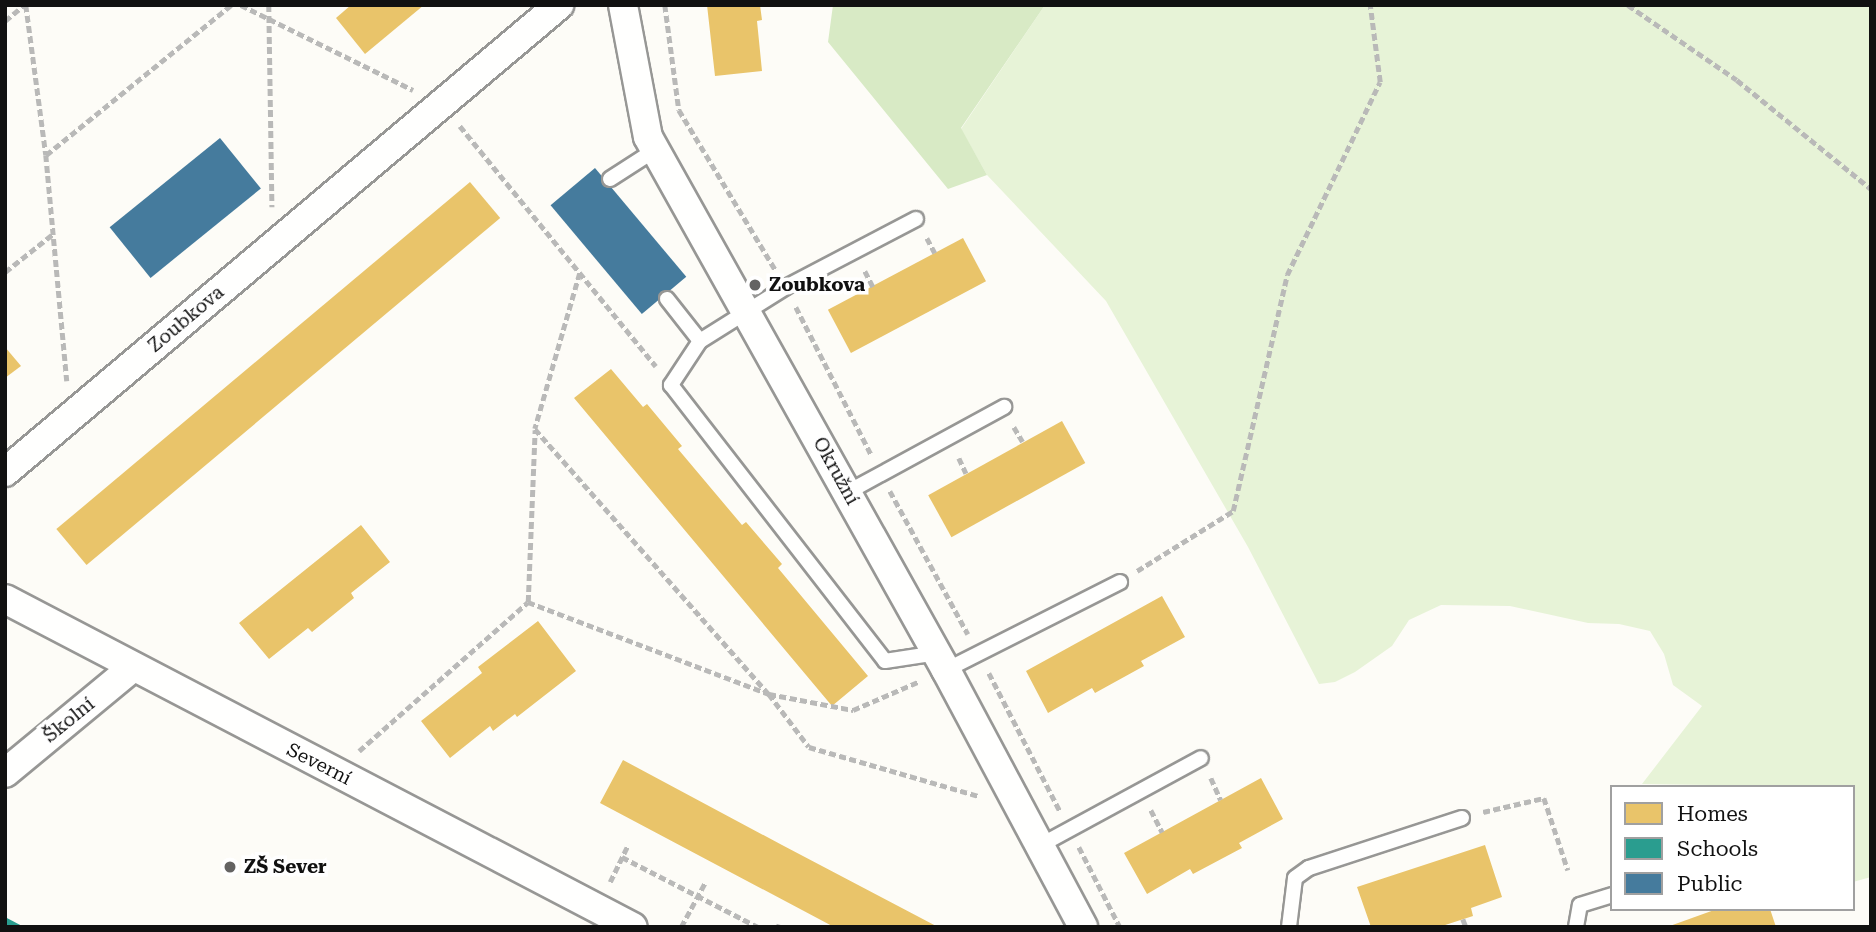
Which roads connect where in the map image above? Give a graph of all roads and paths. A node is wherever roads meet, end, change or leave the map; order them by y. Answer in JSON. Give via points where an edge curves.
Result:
{"nodes":[{"id":1,"x":25,"y":5,"type":"edge"},
{"id":2,"x":231,"y":5,"type":"edge"},
{"id":3,"x":241,"y":5,"type":"edge"},
{"id":4,"x":269,"y":5,"type":"edge"},
{"id":5,"x":559,"y":5,"type":"edge"},
{"id":6,"x":622,"y":5,"type":"edge"},
{"id":7,"x":1370,"y":5,"type":"edge"},
{"id":8,"x":1628,"y":5,"type":"edge"},
{"id":9,"x":268,"y":19,"type":"junction"},
{"id":10,"x":5,"y":21,"type":"edge"},
{"id":11,"x":442,"y":104,"type":"junction"},
{"id":12,"x":655,"y":150,"type":"junction"},
{"id":13,"x":46,"y":155,"type":"junction"},
{"id":14,"x":610,"y":179,"type":"dead end"},
{"id":15,"x":1871,"y":189,"type":"edge"},
{"id":16,"x":916,"y":219,"type":"dead end"},
{"id":17,"x":54,"y":234,"type":"junction"},
{"id":18,"x":273,"y":245,"type":"junction"},
{"id":19,"x":5,"y":272,"type":"edge"},
{"id":20,"x":580,"y":273,"type":"junction"},
{"id":21,"x":667,"y":299,"type":"dead end"},
{"id":22,"x":745,"y":310,"type":"junction"},
{"id":23,"x":700,"y":341,"type":"junction"},
{"id":24,"x":671,"y":385,"type":"junction"},
{"id":25,"x":1004,"y":408,"type":"dead end"},
{"id":26,"x":71,"y":417,"type":"junction"},
{"id":27,"x":535,"y":429,"type":"junction"},
{"id":28,"x":5,"y":472,"type":"edge"},
{"id":29,"x":848,"y":492,"type":"junction"},
{"id":30,"x":1120,"y":582,"type":"joint"},
{"id":31,"x":5,"y":599,"type":"edge"},
{"id":32,"x":528,"y":601,"type":"junction"},
{"id":33,"x":941,"y":662,"type":"junction"},
{"id":34,"x":133,"y":667,"type":"junction"},
{"id":35,"x":769,"y":694,"type":"junction"},
{"id":36,"x":1201,"y":758,"type":"dead end"},
{"id":37,"x":335,"y":772,"type":"junction"},
{"id":38,"x":5,"y":773,"type":"edge"},
{"id":39,"x":1018,"y":808,"type":"junction"},
{"id":40,"x":1462,"y":818,"type":"joint"},
{"id":41,"x":628,"y":845,"type":"dead end"},
{"id":42,"x":1039,"y":846,"type":"junction"},
{"id":43,"x":622,"y":857,"type":"junction"},
{"id":44,"x":1568,"y":870,"type":"dead end"},
{"id":45,"x":706,"y":881,"type":"dead end"},
{"id":46,"x":698,"y":895,"type":"junction"},
{"id":47,"x":1610,"y":896,"type":"edge"},
{"id":48,"x":598,"y":908,"type":"junction"},
{"id":49,"x":1463,"y":919,"type":"dead end"},
{"id":50,"x":634,"y":927,"type":"edge"},
{"id":51,"x":681,"y":927,"type":"edge"},
{"id":52,"x":758,"y":927,"type":"edge"},
{"id":53,"x":1083,"y":927,"type":"edge"},
{"id":54,"x":1289,"y":927,"type":"edge"},
{"id":55,"x":1466,"y":927,"type":"edge"},
{"id":56,"x":1576,"y":927,"type":"edge"}],
"edges":[{"from":1,"to":10,"type":"path"},
{"from":1,"to":13,"type":"path"},
{"from":2,"to":13,"type":"path"},
{"from":3,"to":9,"type":"path"},
{"from":4,"to":9,"type":"path"},
{"from":5,"to":11,"type":"street","name":"Zoubkova"},
{"from":6,"to":12,"type":"street","name":"Okružní","via":[[648,137]]},
{"from":7,"to":30,"type":"path","via":[[1380,82],[1287,275],[1233,511]]},
{"from":8,"to":15,"type":"path","via":[[1737,80]]},
{"from":9,"to":11,"type":"path"},
{"from":9,"to":18,"type":"path"},
{"from":11,"to":18,"type":"street","name":"Zoubkova"},
{"from":11,"to":20,"type":"path"},
{"from":12,"to":14,"type":"lane"},
{"from":12,"to":22,"type":"street","name":"Okružní"},
{"from":13,"to":17,"type":"path"},
{"from":16,"to":22,"type":"lane"},
{"from":17,"to":19,"type":"path"},
{"from":17,"to":26,"type":"path"},
{"from":18,"to":26,"type":"street","name":"Zoubkova"},
{"from":20,"to":24,"type":"path"},
{"from":20,"to":27,"type":"path"},
{"from":21,"to":23,"type":"lane"},
{"from":22,"to":23,"type":"lane"},
{"from":22,"to":29,"type":"street","name":"Okružní"},
{"from":23,"to":24,"type":"lane"},
{"from":24,"to":33,"type":"lane","via":[[885,661]]},
{"from":25,"to":29,"type":"lane"},
{"from":26,"to":28,"type":"street","name":"Zoubkova"},
{"from":27,"to":32,"type":"path"},
{"from":27,"to":35,"type":"path"},
{"from":29,"to":33,"type":"street","name":"Okružní"},
{"from":30,"to":33,"type":"lane"},
{"from":31,"to":34,"type":"street","name":"Severní"},
{"from":32,"to":35,"type":"path"},
{"from":32,"to":37,"type":"path"},
{"from":33,"to":35,"type":"path","via":[[853,710]]},
{"from":33,"to":39,"type":"street","name":"Okružní"},
{"from":34,"to":37,"type":"street","name":"Severní"},
{"from":34,"to":38,"type":"street","name":"Školní"},
{"from":35,"to":39,"type":"path","via":[[810,747]]},
{"from":36,"to":42,"type":"lane"},
{"from":37,"to":48,"type":"street","name":"Severní"},
{"from":39,"to":42,"type":"street","name":"Okružní"},
{"from":40,"to":44,"type":"path","via":[[1544,798]]},
{"from":40,"to":54,"type":"lane","via":[[1309,868],[1295,878]]},
{"from":41,"to":43,"type":"path"},
{"from":42,"to":53,"type":"street","name":"Okružní"},
{"from":43,"to":46,"type":"path"},
{"from":43,"to":48,"type":"path"},
{"from":45,"to":46,"type":"path"},
{"from":46,"to":51,"type":"path"},
{"from":46,"to":52,"type":"path"},
{"from":47,"to":56,"type":"lane","via":[[1580,905]]},
{"from":48,"to":50,"type":"street","name":"Severní"},
{"from":49,"to":55,"type":"path"}]}
